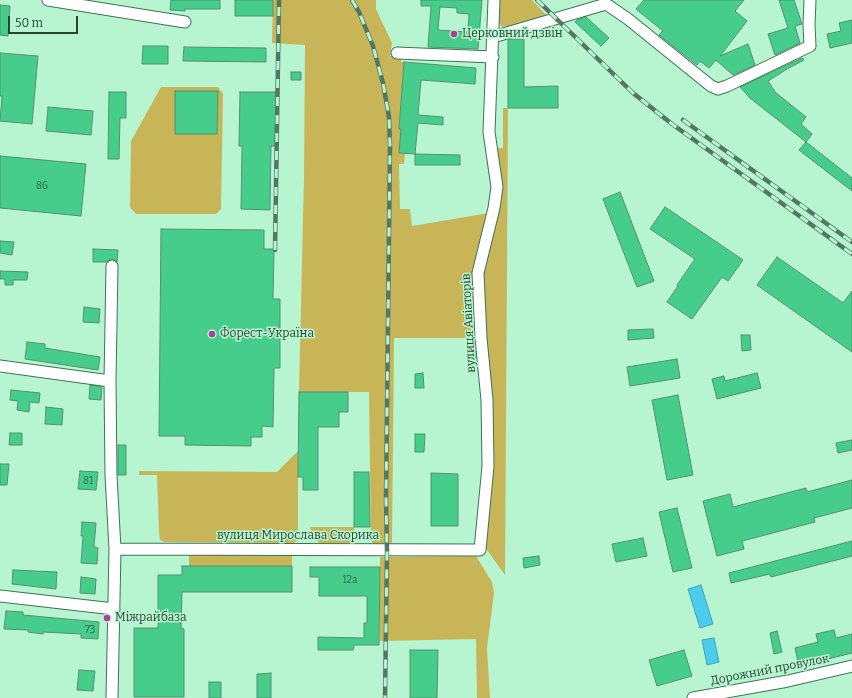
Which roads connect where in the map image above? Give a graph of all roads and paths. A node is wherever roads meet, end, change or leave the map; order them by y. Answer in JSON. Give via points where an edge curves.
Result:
{"nodes":[{"id":1,"x":48,"y":0,"type":"edge"},
{"id":2,"x":494,"y":0,"type":"edge"},
{"id":3,"x":810,"y":0,"type":"edge"},
{"id":4,"x":185,"y":22,"type":"dead end"},
{"id":5,"x":493,"y":37,"type":"junction"},
{"id":6,"x":397,"y":53,"type":"dead end"},
{"id":7,"x":493,"y":58,"type":"junction"},
{"id":8,"x":112,"y":266,"type":"dead end"},
{"id":9,"x":0,"y":366,"type":"edge"},
{"id":10,"x":110,"y":381,"type":"junction"},
{"id":11,"x":115,"y":549,"type":"junction"},
{"id":12,"x":480,"y":550,"type":"joint"},
{"id":13,"x":0,"y":596,"type":"edge"},
{"id":14,"x":114,"y":609,"type":"junction"},
{"id":15,"x":852,"y":666,"type":"edge"},
{"id":16,"x":112,"y":698,"type":"edge"},
{"id":17,"x":693,"y":698,"type":"edge"}],
"edges":[{"from":1,"to":4,"type":"street"},
{"from":2,"to":5,"type":"street","name":"вулиця Авіаторів"},
{"from":3,"to":5,"type":"street","via":[[810,46],[718,89],[606,4]]},
{"from":5,"to":7,"type":"street","name":"вулиця Авіаторів"},
{"from":6,"to":7,"type":"street"},
{"from":7,"to":12,"type":"street","name":"вулиця Авіаторів","via":[[489,132],[497,187],[478,273],[481,338],[488,400],[488,466]]},
{"from":8,"to":10,"type":"street"},
{"from":9,"to":10,"type":"street"},
{"from":10,"to":11,"type":"street","via":[[111,501]]},
{"from":11,"to":12,"type":"street","name":"вулиця Мирослава Скорика"},
{"from":11,"to":14,"type":"street"},
{"from":13,"to":14,"type":"street"},
{"from":14,"to":16,"type":"street"},
{"from":15,"to":17,"type":"street","name":"Дорожний провулок","via":[[788,681]]}]}
